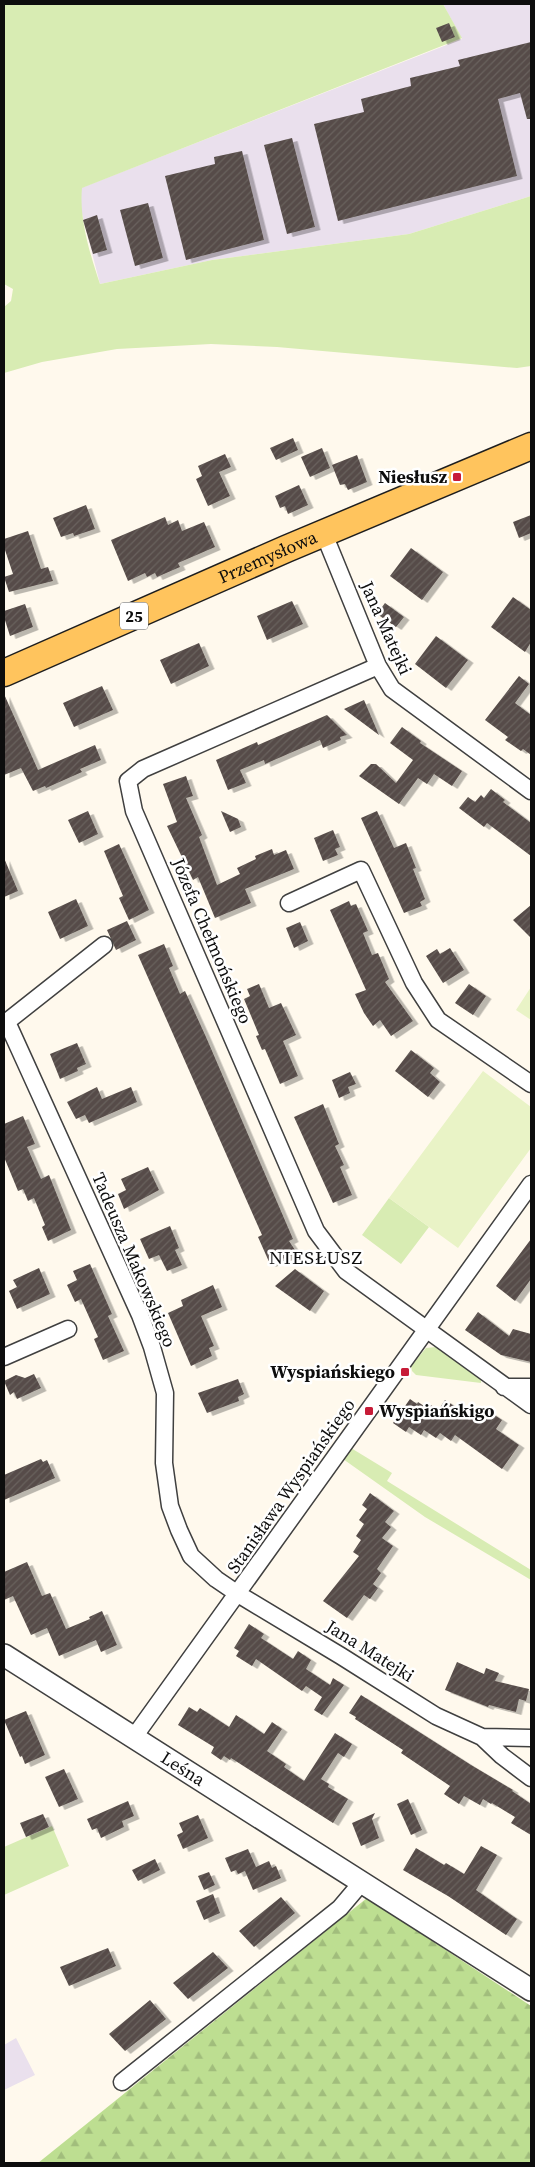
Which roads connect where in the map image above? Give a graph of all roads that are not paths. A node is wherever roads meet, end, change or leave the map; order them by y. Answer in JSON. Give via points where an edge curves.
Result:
{"nodes":[{"id":1,"x":531,"y":446,"type":"edge"},
{"id":2,"x":324,"y":534,"type":"junction"},
{"id":3,"x":378,"y":666,"type":"junction"},
{"id":4,"x":4,"y":673,"type":"edge"},
{"id":5,"x":531,"y":791,"type":"edge"},
{"id":6,"x":289,"y":904,"type":"dead end"},
{"id":7,"x":104,"y":945,"type":"dead end"},
{"id":8,"x":5,"y":1023,"type":"edge"},
{"id":9,"x":531,"y":1084,"type":"edge"},
{"id":10,"x":531,"y":1184,"type":"edge"},
{"id":11,"x":68,"y":1329,"type":"dead end"},
{"id":12,"x":426,"y":1330,"type":"junction"},
{"id":13,"x":4,"y":1357,"type":"edge"},
{"id":14,"x":504,"y":1387,"type":"junction"},
{"id":15,"x":531,"y":1387,"type":"edge"},
{"id":16,"x":531,"y":1405,"type":"edge"},
{"id":17,"x":238,"y":1594,"type":"junction"},
{"id":18,"x":4,"y":1655,"type":"edge"},
{"id":19,"x":482,"y":1736,"type":"junction"},
{"id":20,"x":134,"y":1737,"type":"junction"},
{"id":21,"x":531,"y":1738,"type":"edge"},
{"id":22,"x":531,"y":1778,"type":"edge"},
{"id":23,"x":362,"y":1882,"type":"junction"},
{"id":24,"x":531,"y":1990,"type":"edge"},
{"id":25,"x":122,"y":2082,"type":"dead end"}],
"edges":[{"from":1,"to":2,"type":"main road","name":"Przemysłowa","number":"25"},
{"from":2,"to":3,"type":"street","name":"Jana Matejki"},
{"from":2,"to":4,"type":"main road","name":"Przemysłowa","number":"25"},
{"from":3,"to":5,"type":"street","name":"Jana Matejki","via":[[392,689]]},
{"from":3,"to":12,"type":"street","name":"Józefa Chełmońskiego","via":[[143,769],[128,781],[134,811],[316,1231],[346,1271]]},
{"from":6,"to":9,"type":"street","via":[[361,870],[414,983],[438,1020]]},
{"from":7,"to":8,"type":"street"},
{"from":8,"to":17,"type":"street","name":"Tadeusza Makowskiego","via":[[152,1347],[165,1393],[164,1463],[170,1506],[178,1530],[191,1556]]},
{"from":10,"to":12,"type":"street","name":"Stanisława Wyspiańskiego"},
{"from":11,"to":13,"type":"street"},
{"from":12,"to":14,"type":"street"},
{"from":12,"to":17,"type":"street","name":"Stanisława Wyspiańskiego"},
{"from":14,"to":15,"type":"street"},
{"from":14,"to":16,"type":"street"},
{"from":17,"to":19,"type":"street","name":"Jana Matejki","via":[[436,1716]]},
{"from":17,"to":20,"type":"street","name":"Stanisława Wyspiańskiego"},
{"from":18,"to":20,"type":"street","name":"Leśna"},
{"from":19,"to":21,"type":"street","name":"Jana Matejki"},
{"from":19,"to":22,"type":"street","name":"Jana Matejki"},
{"from":20,"to":23,"type":"street","name":"Leśna"},
{"from":23,"to":24,"type":"street","name":"Leśna"},
{"from":23,"to":25,"type":"street","via":[[340,1908]]}]}
